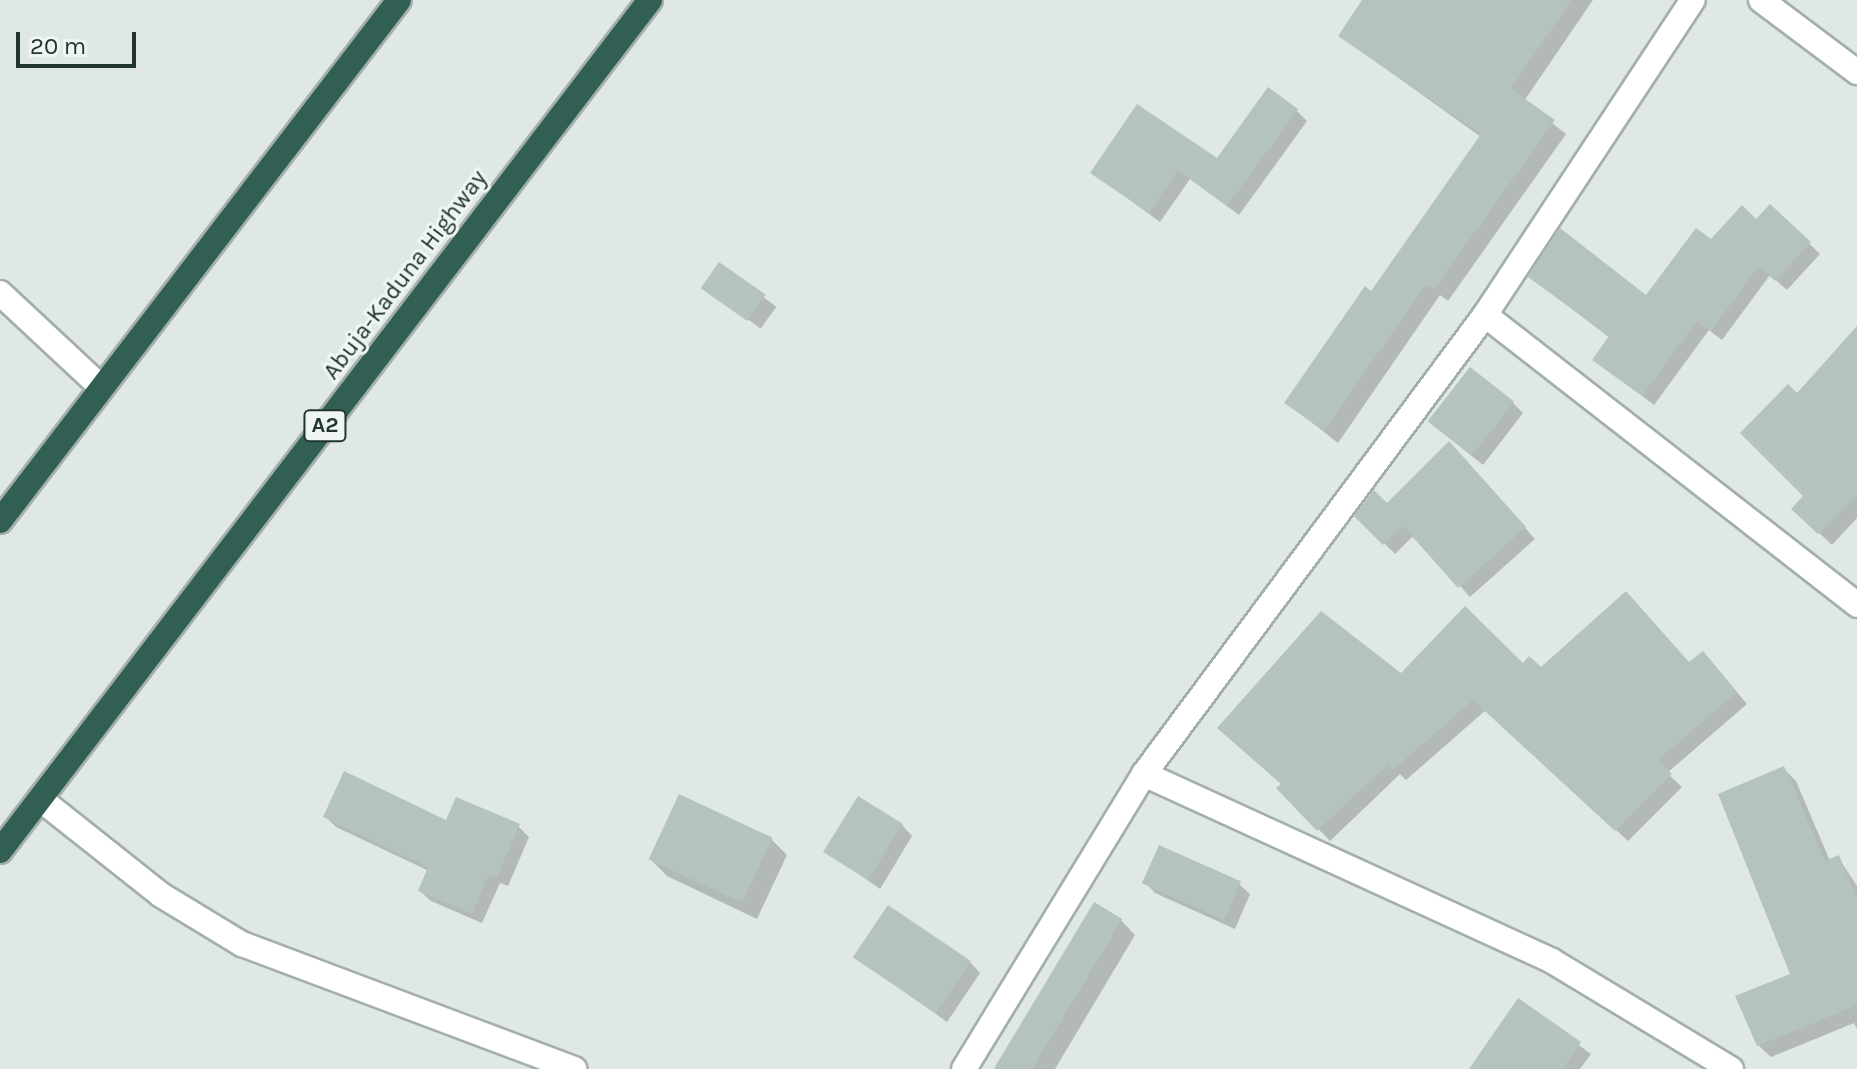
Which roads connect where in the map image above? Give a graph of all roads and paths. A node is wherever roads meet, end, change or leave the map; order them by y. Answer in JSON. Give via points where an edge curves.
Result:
{"nodes":[{"id":1,"x":399,"y":0,"type":"edge"},
{"id":2,"x":650,"y":0,"type":"edge"},
{"id":3,"x":1693,"y":0,"type":"edge"},
{"id":4,"x":1761,"y":0,"type":"edge"},
{"id":5,"x":1857,"y":72,"type":"edge"},
{"id":6,"x":0,"y":293,"type":"edge"},
{"id":7,"x":1485,"y":315,"type":"junction"},
{"id":8,"x":102,"y":388,"type":"junction"},
{"id":9,"x":0,"y":521,"type":"edge"},
{"id":10,"x":1857,"y":605,"type":"edge"},
{"id":11,"x":1144,"y":774,"type":"junction"},
{"id":12,"x":40,"y":799,"type":"junction"},
{"id":13,"x":0,"y":851,"type":"edge"},
{"id":14,"x":574,"y":1069,"type":"edge"},
{"id":15,"x":964,"y":1069,"type":"edge"},
{"id":16,"x":1731,"y":1069,"type":"edge"}],
"edges":[{"from":1,"to":8,"type":"highway"},
{"from":2,"to":12,"type":"highway","name":"Abuja-Kaduna Highway","number":"A2"},
{"from":3,"to":7,"type":"street"},
{"from":4,"to":5,"type":"street"},
{"from":6,"to":8,"type":"street"},
{"from":7,"to":10,"type":"street"},
{"from":7,"to":11,"type":"street"},
{"from":8,"to":9,"type":"highway"},
{"from":11,"to":15,"type":"street"},
{"from":11,"to":16,"type":"street","via":[[1552,961]]},
{"from":12,"to":13,"type":"highway","name":"Abuja-Kaduna Highway","number":"A2"},
{"from":12,"to":14,"type":"street","via":[[161,895],[242,944]]}]}
